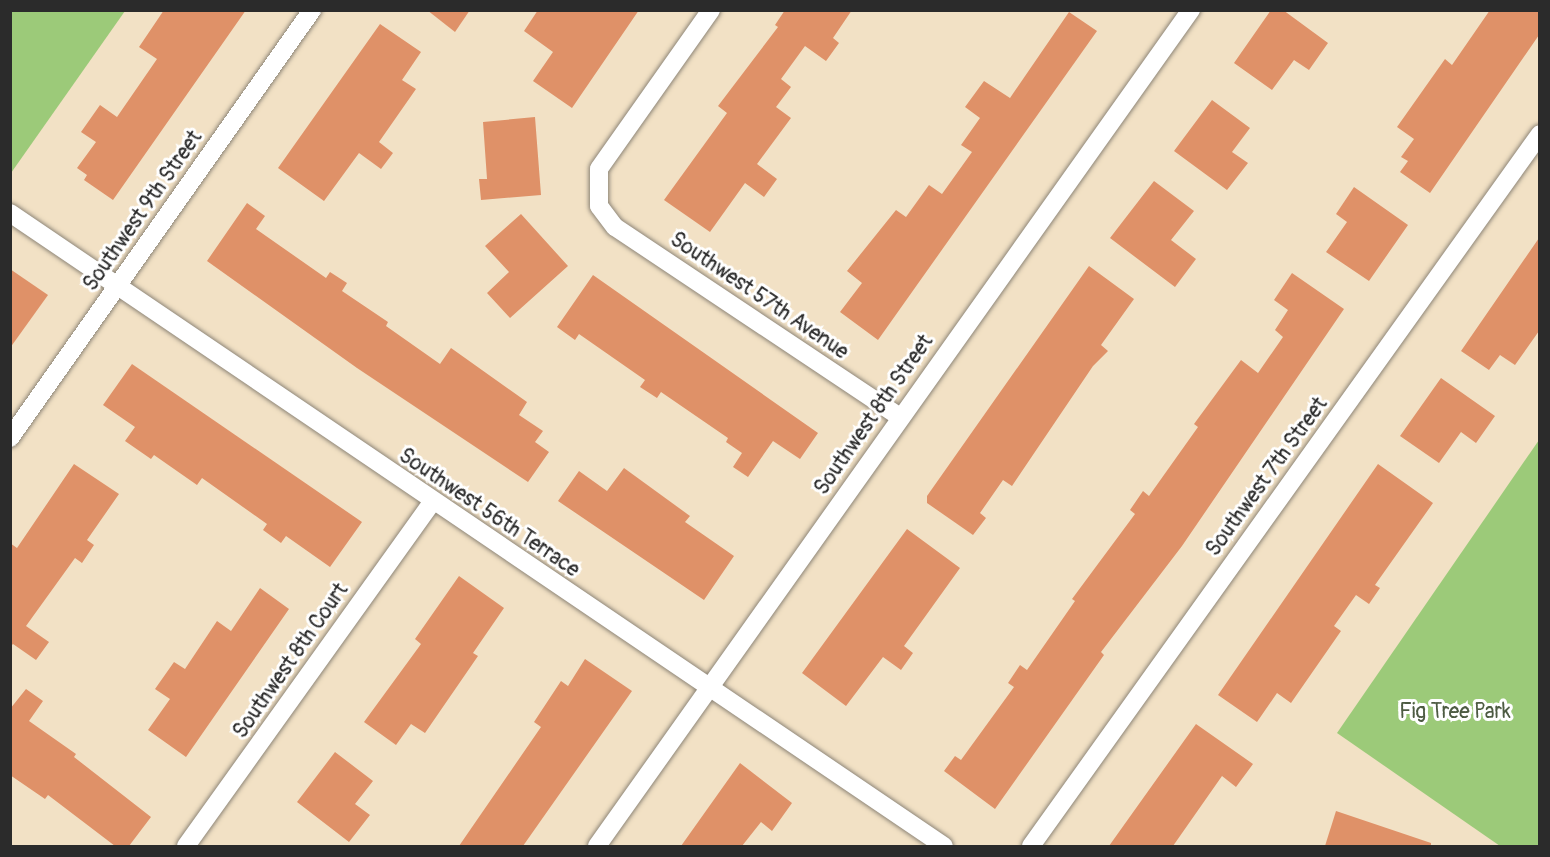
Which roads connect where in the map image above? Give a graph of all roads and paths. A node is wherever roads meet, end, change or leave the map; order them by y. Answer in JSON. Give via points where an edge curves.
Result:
{"nodes":[{"id":1,"x":312,"y":10,"type":"edge"},
{"id":2,"x":711,"y":10,"type":"edge"},
{"id":3,"x":1191,"y":10,"type":"edge"},
{"id":4,"x":1539,"y":134,"type":"edge"},
{"id":5,"x":10,"y":213,"type":"edge"},
{"id":6,"x":117,"y":286,"type":"junction"},
{"id":7,"x":900,"y":417,"type":"junction"},
{"id":8,"x":10,"y":438,"type":"edge"},
{"id":9,"x":432,"y":502,"type":"junction"},
{"id":10,"x":709,"y":688,"type":"junction"},
{"id":11,"x":186,"y":846,"type":"edge"},
{"id":12,"x":597,"y":846,"type":"edge"},
{"id":13,"x":944,"y":846,"type":"edge"},
{"id":14,"x":1031,"y":846,"type":"edge"}],
"edges":[{"from":1,"to":6,"type":"street","name":"Southwest 9th Street"},
{"from":2,"to":7,"type":"street","name":"Southwest 57th Avenue","via":[[599,169],[599,206],[615,227]]},
{"from":3,"to":7,"type":"street","name":"Southwest 8th Street"},
{"from":4,"to":14,"type":"street","name":"Southwest 7th Street"},
{"from":5,"to":6,"type":"street","name":"Southwest 56th Terrace"},
{"from":6,"to":8,"type":"street","name":"Southwest 9th Street"},
{"from":6,"to":9,"type":"street","name":"Southwest 56th Terrace"},
{"from":7,"to":10,"type":"street","name":"Southwest 8th Street"},
{"from":9,"to":10,"type":"street","name":"Southwest 56th Terrace"},
{"from":9,"to":11,"type":"street","name":"Southwest 8th Court"},
{"from":10,"to":12,"type":"street","name":"Southwest 8th Street"},
{"from":10,"to":13,"type":"street","name":"Southwest 56th Terrace"}]}
